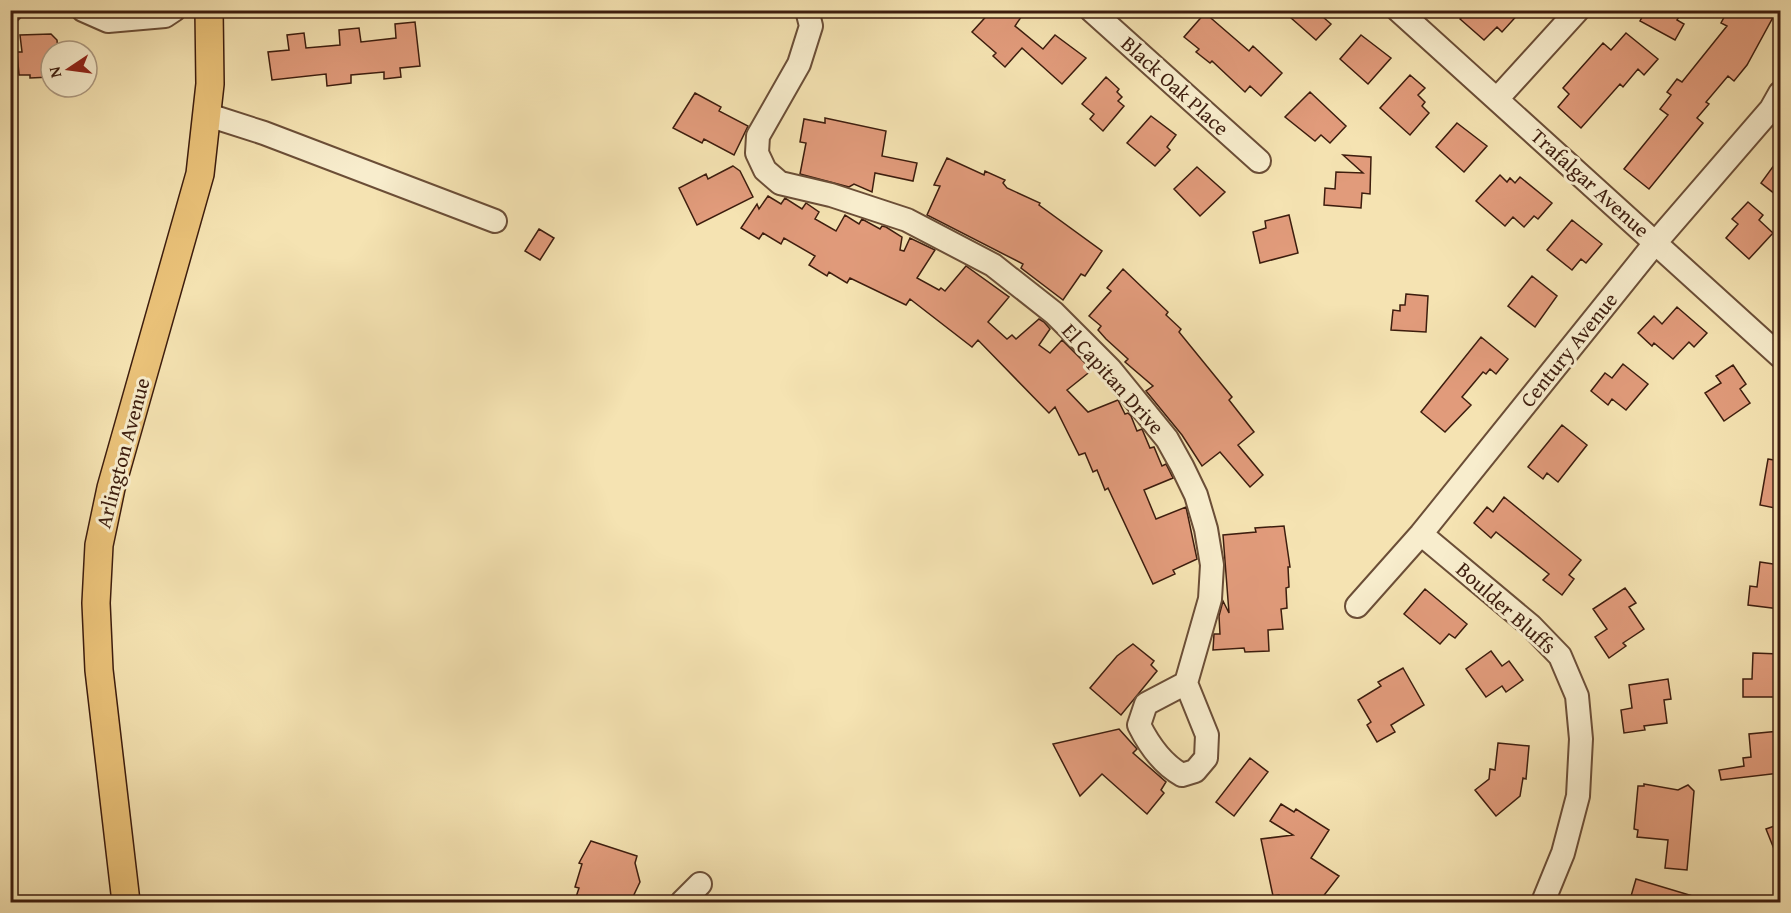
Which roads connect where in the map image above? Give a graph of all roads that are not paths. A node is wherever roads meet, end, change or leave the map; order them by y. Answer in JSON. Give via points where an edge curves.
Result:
{"nodes":[{"id":1,"x":83,"y":10,"type":"edge"},
{"id":2,"x":174,"y":10,"type":"edge"},
{"id":3,"x":208,"y":10,"type":"edge"},
{"id":4,"x":807,"y":10,"type":"edge"},
{"id":5,"x":1091,"y":10,"type":"edge"},
{"id":6,"x":1398,"y":10,"type":"edge"},
{"id":7,"x":1578,"y":10,"type":"edge"},
{"id":8,"x":1780,"y":93,"type":"edge"},
{"id":9,"x":1497,"y":99,"type":"junction"},
{"id":10,"x":208,"y":115,"type":"junction"},
{"id":11,"x":1259,"y":161,"type":"dead end"},
{"id":12,"x":495,"y":221,"type":"dead end"},
{"id":13,"x":1656,"y":242,"type":"junction"},
{"id":14,"x":1780,"y":356,"type":"edge"},
{"id":15,"x":1421,"y":534,"type":"junction"},
{"id":16,"x":1357,"y":606,"type":"dead end"},
{"id":17,"x":1186,"y":683,"type":"dead end"},
{"id":18,"x":700,"y":884,"type":"dead end"},
{"id":19,"x":126,"y":903,"type":"edge"},
{"id":20,"x":682,"y":903,"type":"edge"},
{"id":21,"x":1543,"y":903,"type":"edge"}],
"edges":[{"from":1,"to":2,"type":"street","via":[[108,21],[165,16]]},
{"from":3,"to":10,"type":"main road","name":"Arlington Avenue"},
{"from":4,"to":17,"type":"street","name":"El Capitan Drive","via":[[811,26],[799,64],[758,136],[757,153],[765,170],[780,183],[907,219],[993,265],[1054,313],[1110,369],[1167,439],[1196,495],[1206,530],[1212,565],[1210,599]]},
{"from":5,"to":11,"type":"street","name":"Black Oak Place"},
{"from":6,"to":9,"type":"street","name":"Trafalgar Avenue"},
{"from":7,"to":9,"type":"street"},
{"from":8,"to":13,"type":"street","name":"Century Avenue"},
{"from":9,"to":13,"type":"street","name":"Trafalgar Avenue"},
{"from":10,"to":12,"type":"street"},
{"from":10,"to":19,"type":"main road","name":"Arlington Avenue","via":[[194,203],[111,488],[99,545],[99,670]]},
{"from":13,"to":14,"type":"street","name":"Trafalgar Avenue"},
{"from":13,"to":15,"type":"street","name":"Century Avenue"},
{"from":15,"to":16,"type":"street","name":"Century Avenue"},
{"from":15,"to":21,"type":"street","name":"Boulder Bluffs","via":[[1531,626],[1560,656],[1577,696],[1581,739],[1578,796],[1563,853]]},
{"from":18,"to":20,"type":"street"}]}
